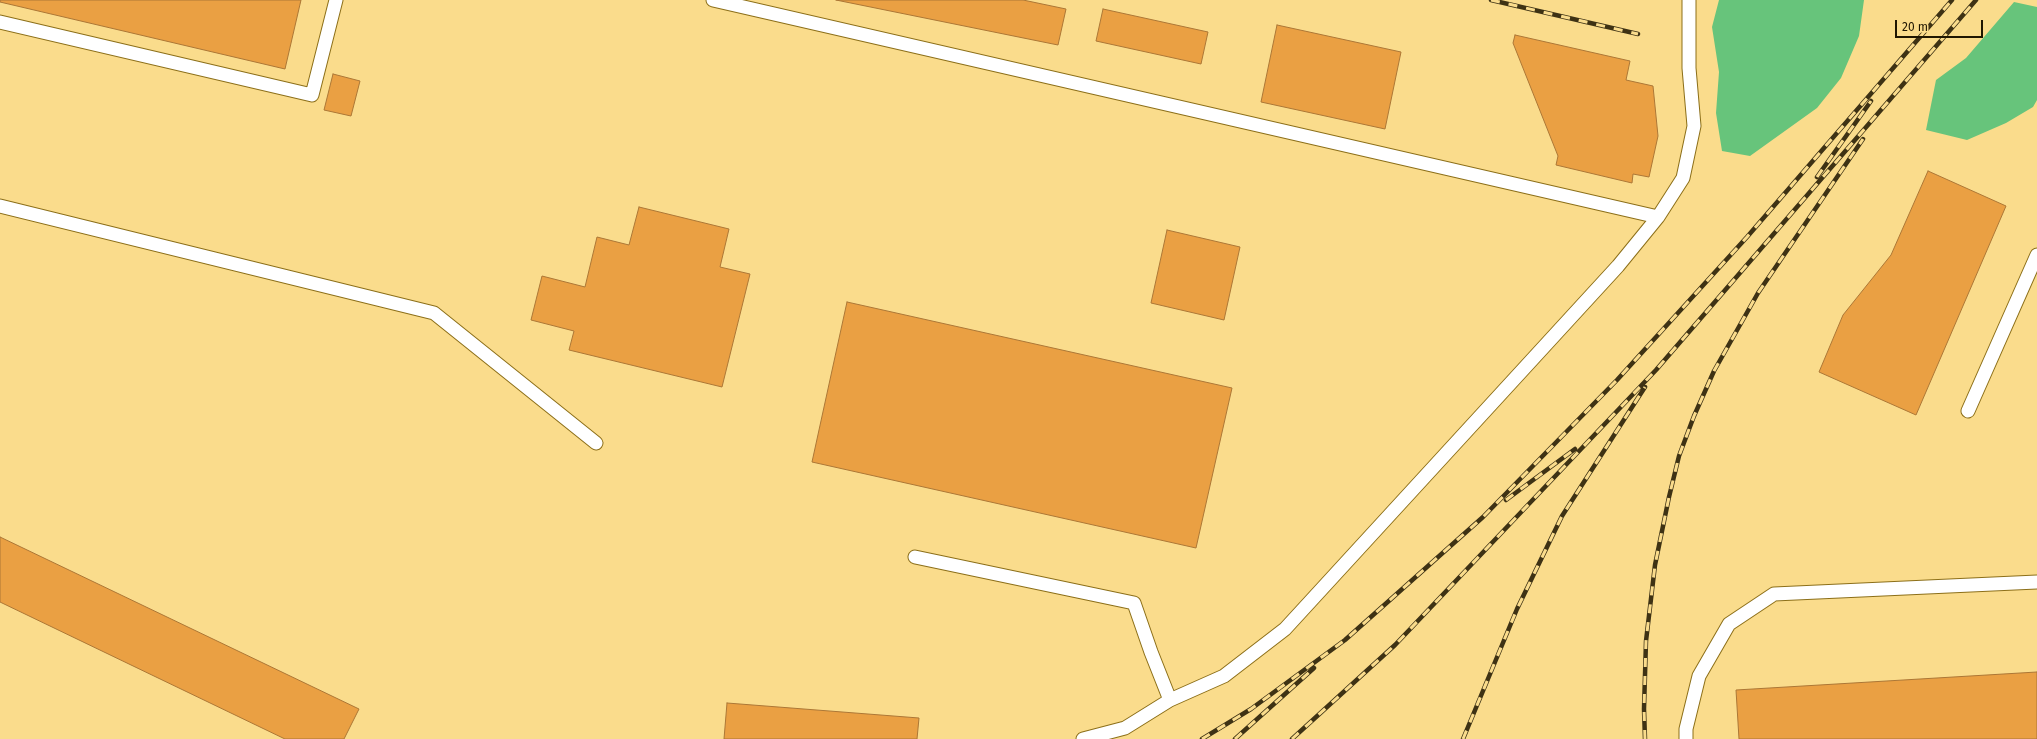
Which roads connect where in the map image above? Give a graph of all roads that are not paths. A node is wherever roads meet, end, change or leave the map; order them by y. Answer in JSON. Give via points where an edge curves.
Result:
{"nodes":[{"id":1,"x":336,"y":0,"type":"edge"},
{"id":2,"x":712,"y":0,"type":"edge"},
{"id":3,"x":1689,"y":0,"type":"edge"},
{"id":4,"x":0,"y":22,"type":"edge"},
{"id":5,"x":0,"y":206,"type":"edge"},
{"id":6,"x":1658,"y":217,"type":"junction"},
{"id":7,"x":2037,"y":255,"type":"edge"},
{"id":8,"x":1968,"y":411,"type":"dead end"},
{"id":9,"x":596,"y":443,"type":"dead end"},
{"id":10,"x":915,"y":557,"type":"dead end"},
{"id":11,"x":2037,"y":582,"type":"edge"},
{"id":12,"x":1170,"y":700,"type":"junction"},
{"id":13,"x":1083,"y":739,"type":"edge"},
{"id":14,"x":1686,"y":739,"type":"edge"}],
"edges":[{"from":1,"to":4,"type":"lane","via":[[312,95]]},
{"from":2,"to":6,"type":"lane"},
{"from":3,"to":6,"type":"lane","via":[[1689,68],[1694,126],[1683,178]]},
{"from":5,"to":9,"type":"lane","via":[[434,313]]},
{"from":6,"to":12,"type":"lane","via":[[1618,266],[1285,628],[1224,676]]},
{"from":7,"to":8,"type":"lane"},
{"from":10,"to":12,"type":"lane","via":[[1134,603]]},
{"from":11,"to":14,"type":"lane","via":[[1774,594],[1729,624],[1699,676],[1686,729]]},
{"from":12,"to":13,"type":"lane","via":[[1125,728]]}]}
